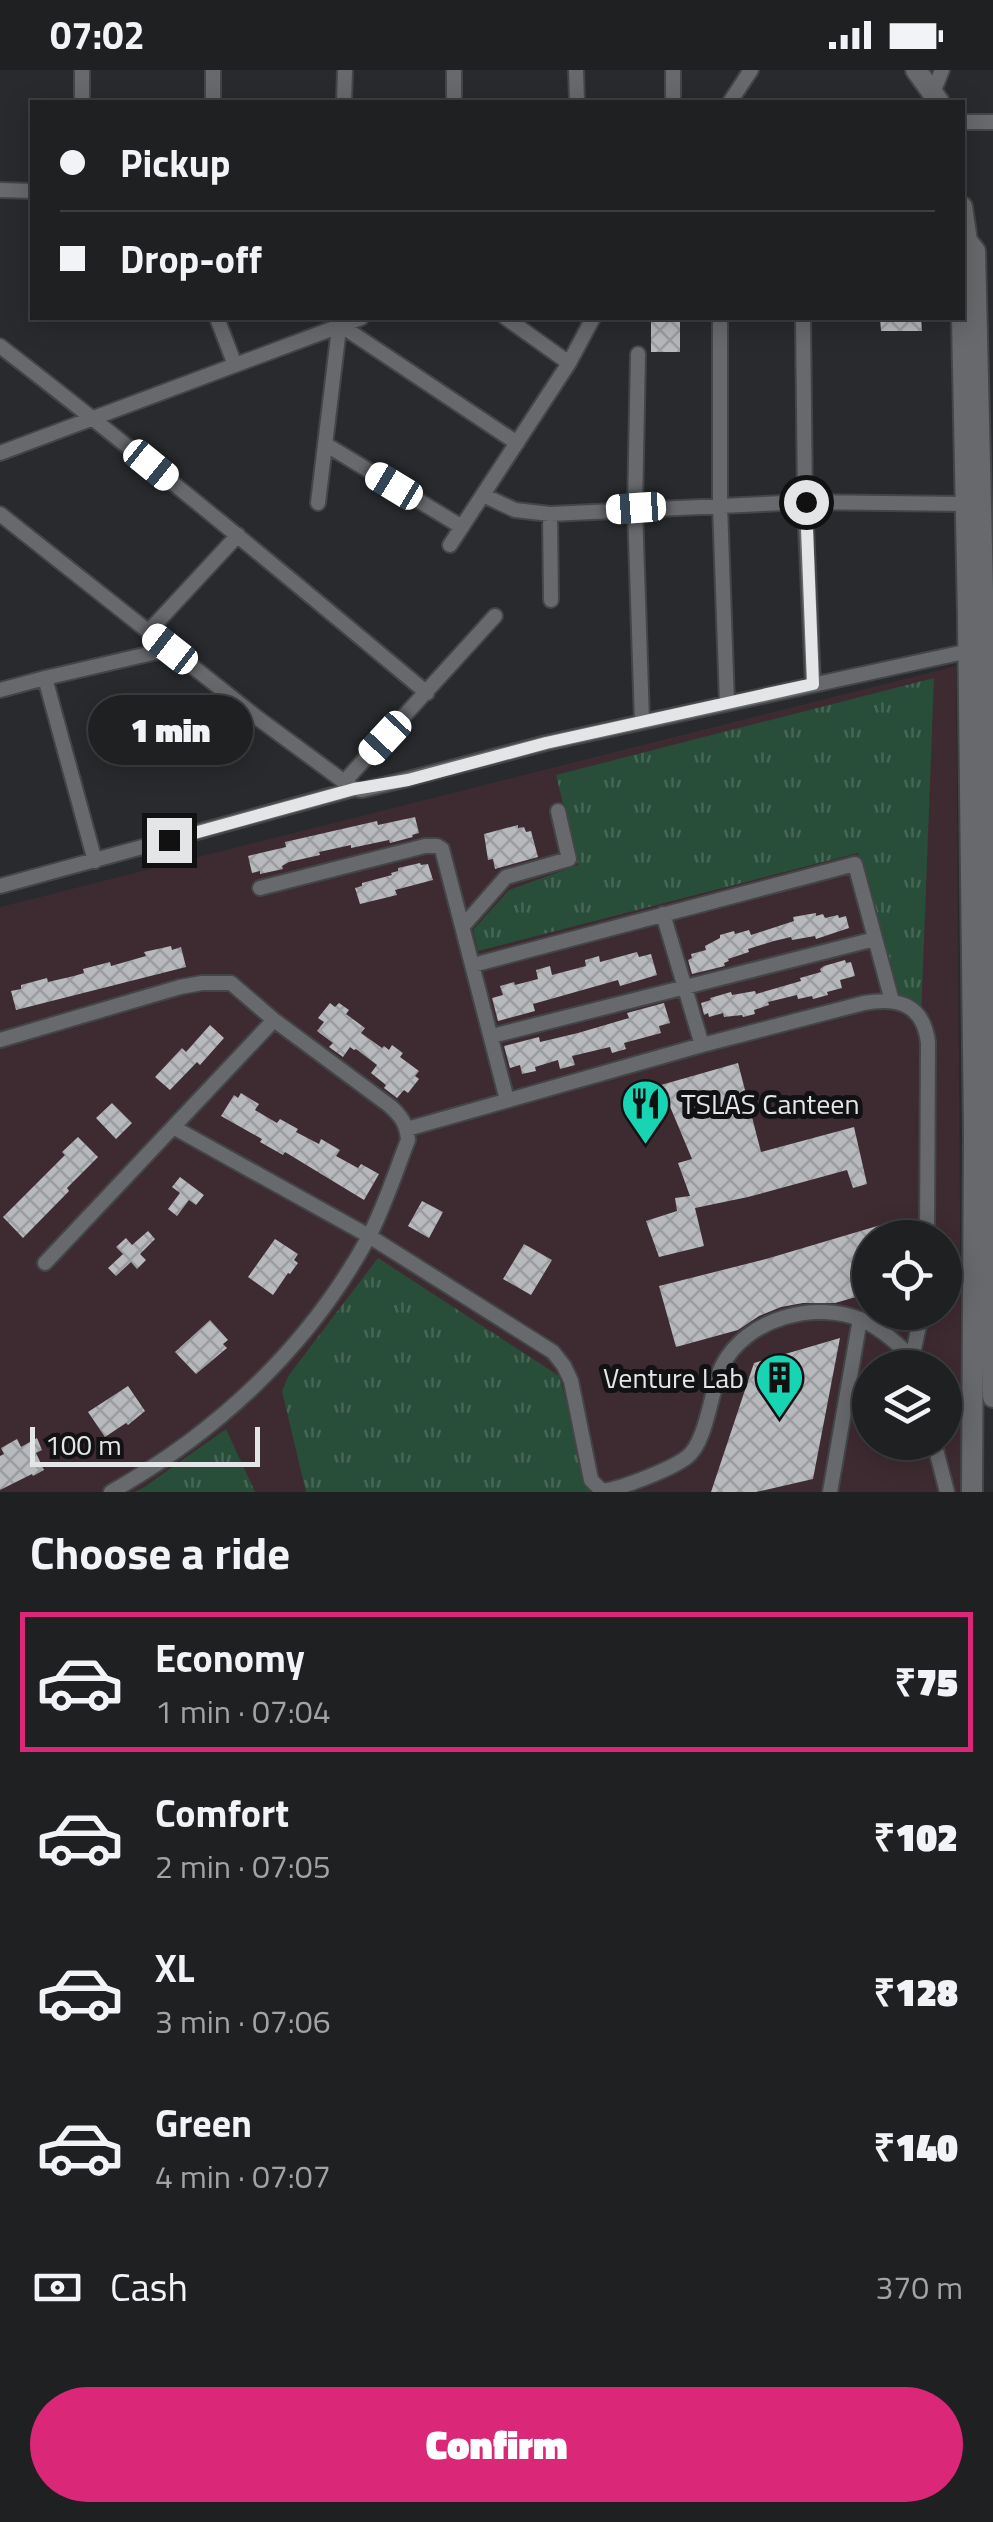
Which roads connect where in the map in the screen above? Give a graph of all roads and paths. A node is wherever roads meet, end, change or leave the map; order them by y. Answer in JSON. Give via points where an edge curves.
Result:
{"nodes":[{"id":1,"x":82,"y":70,"type":"edge"},
{"id":2,"x":213,"y":70,"type":"edge"},
{"id":3,"x":344,"y":70,"type":"edge"},
{"id":4,"x":454,"y":70,"type":"edge"},
{"id":5,"x":576,"y":70,"type":"edge"},
{"id":6,"x":673,"y":70,"type":"edge"},
{"id":7,"x":751,"y":70,"type":"edge"},
{"id":8,"x":916,"y":70,"type":"edge"},
{"id":9,"x":942,"y":70,"type":"edge"},
{"id":10,"x":936,"y":98,"type":"edge"},
{"id":11,"x":82,"y":100,"type":"edge"},
{"id":12,"x":213,"y":100,"type":"edge"},
{"id":13,"x":344,"y":100,"type":"edge"},
{"id":14,"x":454,"y":100,"type":"edge"},
{"id":15,"x":578,"y":100,"type":"edge"},
{"id":16,"x":673,"y":100,"type":"edge"},
{"id":17,"x":731,"y":100,"type":"edge"},
{"id":18,"x":965,"y":122,"type":"edge"},
{"id":19,"x":993,"y":122,"type":"edge"},
{"id":20,"x":0,"y":190,"type":"edge"},
{"id":21,"x":30,"y":191,"type":"edge"},
{"id":22,"x":965,"y":244,"type":"edge"},
{"id":23,"x":218,"y":320,"type":"edge"},
{"id":24,"x":509,"y":320,"type":"edge"},
{"id":25,"x":592,"y":320,"type":"edge"},
{"id":26,"x":720,"y":320,"type":"edge"},
{"id":27,"x":802,"y":320,"type":"edge"},
{"id":28,"x":962,"y":320,"type":"edge"},
{"id":29,"x":340,"y":321,"type":"edge"},
{"id":30,"x":0,"y":346,"type":"edge"},
{"id":31,"x":638,"y":354,"type":"dead end"},
{"id":32,"x":569,"y":363,"type":"junction"},
{"id":33,"x":235,"y":364,"type":"junction"},
{"id":34,"x":93,"y":418,"type":"junction"},
{"id":35,"x":517,"y":443,"type":"junction"},
{"id":36,"x":326,"y":444,"type":"junction"},
{"id":37,"x":0,"y":452,"type":"edge"},
{"id":38,"x":483,"y":495,"type":"junction"},
{"id":39,"x":806,"y":502,"type":"junction"},
{"id":40,"x":318,"y":503,"type":"dead end"},
{"id":41,"x":966,"y":504,"type":"junction"},
{"id":42,"x":720,"y":505,"type":"junction"},
{"id":43,"x":636,"y":508,"type":"junction"},
{"id":44,"x":0,"y":514,"type":"edge"},
{"id":45,"x":550,"y":514,"type":"junction"},
{"id":46,"x":462,"y":527,"type":"junction"},
{"id":47,"x":238,"y":535,"type":"junction"},
{"id":48,"x":450,"y":545,"type":"dead end"},
{"id":49,"x":550,"y":600,"type":"dead end"},
{"id":50,"x":496,"y":616,"type":"dead end"},
{"id":51,"x":148,"y":632,"type":"junction"},
{"id":52,"x":170,"y":649,"type":"junction"},
{"id":53,"x":969,"y":651,"type":"junction"},
{"id":54,"x":44,"y":678,"type":"junction"},
{"id":55,"x":813,"y":684,"type":"junction"},
{"id":56,"x":0,"y":690,"type":"edge"},
{"id":57,"x":426,"y":693,"type":"junction"},
{"id":58,"x":727,"y":703,"type":"junction"},
{"id":59,"x":642,"y":722,"type":"junction"},
{"id":60,"x":349,"y":786,"type":"junction"},
{"id":61,"x":558,"y":811,"type":"dead end"},
{"id":62,"x":95,"y":861,"type":"junction"},
{"id":63,"x":0,"y":886,"type":"edge"},
{"id":64,"x":260,"y":888,"type":"dead end"},
{"id":65,"x":664,"y":914,"type":"junction"},
{"id":66,"x":462,"y":926,"type":"junction"},
{"id":67,"x":875,"y":939,"type":"junction"},
{"id":68,"x":473,"y":964,"type":"junction"},
{"id":69,"x":684,"y":988,"type":"junction"},
{"id":70,"x":892,"y":1001,"type":"junction"},
{"id":71,"x":274,"y":1020,"type":"junction"},
{"id":72,"x":492,"y":1036,"type":"junction"},
{"id":73,"x":0,"y":1040,"type":"edge"},
{"id":74,"x":702,"y":1045,"type":"junction"},
{"id":75,"x":506,"y":1100,"type":"junction"},
{"id":76,"x":173,"y":1127,"type":"junction"},
{"id":77,"x":408,"y":1129,"type":"junction"},
{"id":78,"x":927,"y":1220,"type":"edge"},
{"id":79,"x":369,"y":1236,"type":"junction"},
{"id":80,"x":45,"y":1262,"type":"dead end"},
{"id":81,"x":852,"y":1317,"type":"edge"},
{"id":82,"x":858,"y":1330,"type":"edge"},
{"id":83,"x":878,"y":1330,"type":"edge"},
{"id":84,"x":901,"y":1350,"type":"edge"},
{"id":85,"x":993,"y":1397,"type":"edge"},
{"id":86,"x":962,"y":1406,"type":"edge"},
{"id":87,"x":971,"y":1415,"type":"junction"},
{"id":88,"x":939,"y":1460,"type":"edge"},
{"id":89,"x":111,"y":1492,"type":"edge"},
{"id":90,"x":830,"y":1492,"type":"edge"},
{"id":91,"x":948,"y":1492,"type":"edge"},
{"id":92,"x":972,"y":1492,"type":"edge"}],
"edges":[{"from":1,"to":11,"type":"street"},
{"from":2,"to":12,"type":"street"},
{"from":3,"to":13,"type":"street"},
{"from":4,"to":14,"type":"street"},
{"from":5,"to":15,"type":"street"},
{"from":6,"to":16,"type":"street"},
{"from":7,"to":17,"type":"street"},
{"from":8,"to":10,"type":"street"},
{"from":9,"to":10,"type":"street"},
{"from":18,"to":19,"type":"street"},
{"from":20,"to":21,"type":"street"},
{"from":22,"to":85,"type":"street","via":[[975,251],[977,310]]},
{"from":23,"to":33,"type":"street"},
{"from":24,"to":32,"type":"street"},
{"from":25,"to":32,"type":"street"},
{"from":26,"to":42,"type":"street"},
{"from":27,"to":39,"type":"street"},
{"from":28,"to":41,"type":"street"},
{"from":29,"to":33,"type":"street"},
{"from":29,"to":35,"type":"street"},
{"from":29,"to":36,"type":"street"},
{"from":30,"to":34,"type":"street"},
{"from":31,"to":43,"type":"street"},
{"from":32,"to":35,"type":"street"},
{"from":33,"to":34,"type":"street"},
{"from":34,"to":37,"type":"street"},
{"from":34,"to":47,"type":"street"},
{"from":35,"to":38,"type":"street"},
{"from":36,"to":40,"type":"street"},
{"from":36,"to":46,"type":"street"},
{"from":38,"to":45,"type":"street","via":[[515,510]]},
{"from":38,"to":46,"type":"street"},
{"from":39,"to":41,"type":"street"},
{"from":39,"to":42,"type":"street"},
{"from":39,"to":55,"type":"street"},
{"from":41,"to":53,"type":"street"},
{"from":42,"to":43,"type":"street"},
{"from":42,"to":58,"type":"street"},
{"from":43,"to":45,"type":"street"},
{"from":43,"to":59,"type":"street"},
{"from":44,"to":51,"type":"street"},
{"from":45,"to":49,"type":"street"},
{"from":46,"to":48,"type":"street"},
{"from":47,"to":51,"type":"street"},
{"from":47,"to":57,"type":"street"},
{"from":50,"to":57,"type":"street"},
{"from":51,"to":52,"type":"street"},
{"from":52,"to":54,"type":"street"},
{"from":52,"to":60,"type":"street"},
{"from":53,"to":55,"type":"street"},
{"from":53,"to":87,"type":"street"},
{"from":54,"to":56,"type":"street"},
{"from":54,"to":62,"type":"street"},
{"from":55,"to":58,"type":"street"},
{"from":57,"to":60,"type":"street"},
{"from":58,"to":59,"type":"street"},
{"from":59,"to":60,"type":"street","via":[[408,780]]},
{"from":60,"to":62,"type":"street"},
{"from":61,"to":66,"type":"street","via":[[570,860],[506,876]]},
{"from":62,"to":63,"type":"street"},
{"from":64,"to":66,"type":"street","via":[[434,845],[442,849]]},
{"from":65,"to":67,"type":"street","via":[[855,864]]},
{"from":65,"to":68,"type":"street"},
{"from":65,"to":69,"type":"street"},
{"from":66,"to":68,"type":"street"},
{"from":67,"to":69,"type":"street"},
{"from":67,"to":70,"type":"street"},
{"from":68,"to":72,"type":"street"},
{"from":69,"to":72,"type":"street"},
{"from":69,"to":74,"type":"street"},
{"from":70,"to":74,"type":"street","via":[[864,1002]]},
{"from":70,"to":78,"type":"street","via":[[912,1007],[926,1030]]},
{"from":71,"to":73,"type":"street","via":[[230,983],[202,983]]},
{"from":71,"to":76,"type":"street"},
{"from":71,"to":77,"type":"street","via":[[390,1106]]},
{"from":72,"to":75,"type":"street"},
{"from":74,"to":75,"type":"street"},
{"from":75,"to":77,"type":"street"},
{"from":76,"to":79,"type":"street"},
{"from":76,"to":80,"type":"street"},
{"from":77,"to":79,"type":"street"},
{"from":79,"to":81,"type":"street","via":[[553,1352],[571,1381],[591,1480],[602,1491],[687,1457],[722,1366],[744,1338],[775,1320],[818,1311]]},
{"from":79,"to":89,"type":"street","via":[[332,1298],[278,1364],[189,1440]]},
{"from":82,"to":90,"type":"street"},
{"from":83,"to":84,"type":"street"},
{"from":86,"to":87,"type":"street"},
{"from":87,"to":92,"type":"street"},
{"from":88,"to":91,"type":"street"}]}
